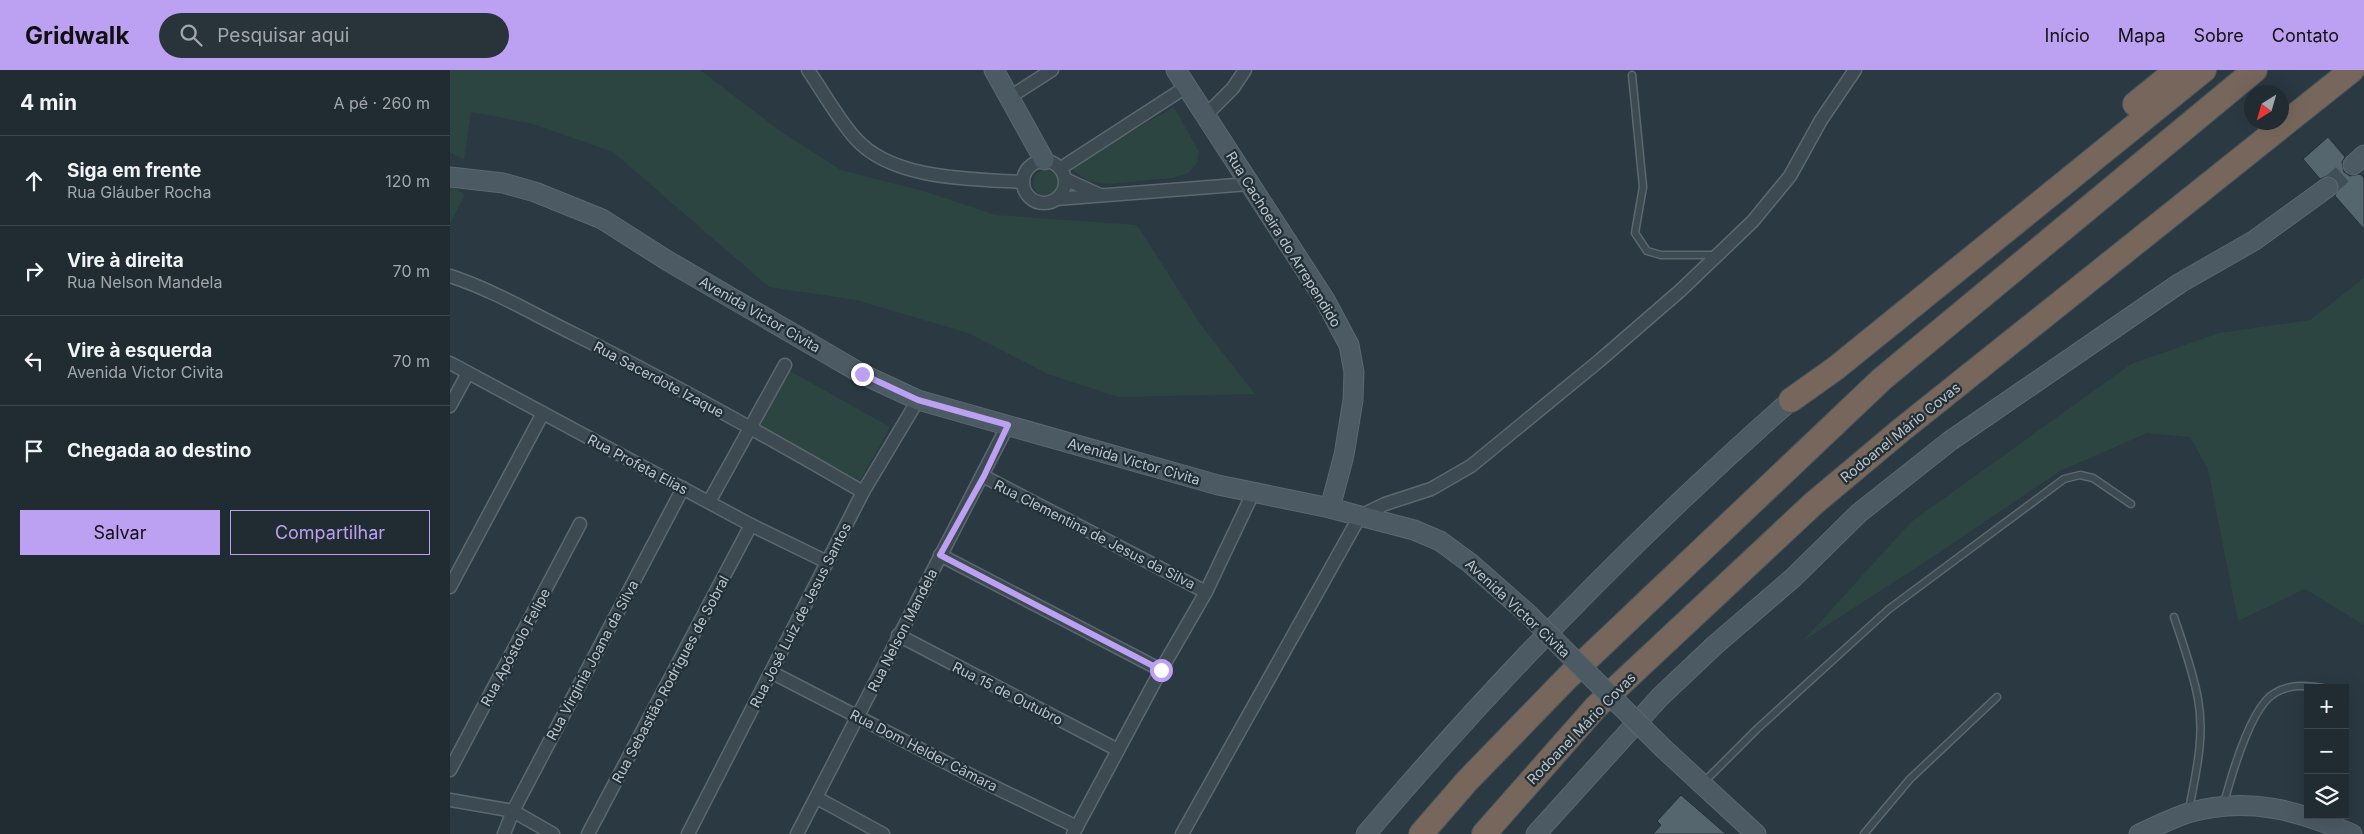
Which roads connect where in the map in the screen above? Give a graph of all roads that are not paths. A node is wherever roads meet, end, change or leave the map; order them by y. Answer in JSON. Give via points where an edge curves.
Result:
{"nodes":[{"id":1,"x":808,"y":70,"type":"edge"},
{"id":2,"x":994,"y":70,"type":"edge"},
{"id":3,"x":1052,"y":70,"type":"edge"},
{"id":4,"x":1176,"y":70,"type":"edge"},
{"id":5,"x":1245,"y":70,"type":"edge"},
{"id":6,"x":1855,"y":70,"type":"edge"},
{"id":7,"x":2177,"y":70,"type":"edge"},
{"id":8,"x":2204,"y":70,"type":"edge"},
{"id":9,"x":2255,"y":70,"type":"edge"},
{"id":10,"x":2352,"y":70,"type":"edge"},
{"id":11,"x":1632,"y":75,"type":"dead end"},
{"id":12,"x":1186,"y":87,"type":"junction"},
{"id":13,"x":1010,"y":98,"type":"junction"},
{"id":14,"x":1206,"y":115,"type":"junction"},
{"id":15,"x":1057,"y":169,"type":"junction"},
{"id":16,"x":450,"y":177,"type":"edge"},
{"id":17,"x":1023,"y":182,"type":"junction"},
{"id":18,"x":1249,"y":184,"type":"junction"},
{"id":19,"x":2328,"y":187,"type":"tunnel mouth"},
{"id":20,"x":1100,"y":195,"type":"junction"},
{"id":21,"x":1056,"y":199,"type":"junction"},
{"id":22,"x":1719,"y":255,"type":"junction"},
{"id":23,"x":450,"y":276,"type":"edge"},
{"id":24,"x":450,"y":363,"type":"edge"},
{"id":25,"x":784,"y":365,"type":"dead end"},
{"id":26,"x":468,"y":373,"type":"junction"},
{"id":27,"x":918,"y":400,"type":"junction"},
{"id":28,"x":1791,"y":400,"type":"junction"},
{"id":29,"x":450,"y":406,"type":"edge"},
{"id":30,"x":543,"y":413,"type":"junction"},
{"id":31,"x":1008,"y":425,"type":"junction"},
{"id":32,"x":751,"y":428,"type":"junction"},
{"id":33,"x":984,"y":476,"type":"junction"},
{"id":34,"x":683,"y":488,"type":"junction"},
{"id":35,"x":863,"y":492,"type":"junction"},
{"id":36,"x":1253,"y":493,"type":"junction"},
{"id":37,"x":709,"y":502,"type":"junction"},
{"id":38,"x":2131,"y":504,"type":"dead end"},
{"id":39,"x":1330,"y":508,"type":"junction"},
{"id":40,"x":1360,"y":516,"type":"junction"},
{"id":41,"x":580,"y":524,"type":"dead end"},
{"id":42,"x":751,"y":524,"type":"junction"},
{"id":43,"x":940,"y":555,"type":"junction"},
{"id":44,"x":827,"y":562,"type":"junction"},
{"id":45,"x":450,"y":588,"type":"edge"},
{"id":46,"x":1206,"y":592,"type":"junction"},
{"id":47,"x":2174,"y":617,"type":"dead end"},
{"id":48,"x":898,"y":636,"type":"junction"},
{"id":49,"x":1161,"y":670,"type":"junction"},
{"id":50,"x":771,"y":672,"type":"junction"},
{"id":51,"x":2304,"y":685,"type":"edge"},
{"id":52,"x":1997,"y":697,"type":"dead end"},
{"id":53,"x":859,"y":717,"type":"junction"},
{"id":54,"x":1118,"y":750,"type":"junction"},
{"id":55,"x":450,"y":770,"type":"edge"},
{"id":56,"x":1702,"y":784,"type":"junction"},
{"id":57,"x":817,"y":798,"type":"junction"},
{"id":58,"x":450,"y":800,"type":"edge"},
{"id":59,"x":2224,"y":807,"type":"junction"},
{"id":60,"x":513,"y":811,"type":"junction"},
{"id":61,"x":2188,"y":813,"type":"junction"},
{"id":62,"x":1075,"y":830,"type":"edge"},
{"id":63,"x":2342,"y":832,"type":"edge"},
{"id":64,"x":504,"y":834,"type":"edge"},
{"id":65,"x":552,"y":834,"type":"edge"},
{"id":66,"x":588,"y":834,"type":"edge"},
{"id":67,"x":688,"y":834,"type":"edge"},
{"id":68,"x":797,"y":834,"type":"edge"},
{"id":69,"x":883,"y":834,"type":"edge"},
{"id":70,"x":1182,"y":834,"type":"edge"},
{"id":71,"x":1366,"y":834,"type":"edge"},
{"id":72,"x":1421,"y":834,"type":"edge"},
{"id":73,"x":1484,"y":834,"type":"edge"},
{"id":74,"x":1536,"y":834,"type":"edge"},
{"id":75,"x":1756,"y":834,"type":"edge"},
{"id":76,"x":1864,"y":834,"type":"edge"},
{"id":77,"x":2139,"y":834,"type":"edge"}],
"edges":[{"from":1,"to":17,"type":"street","via":[[856,139],[886,162],[968,179]]},
{"from":2,"to":13,"type":"main road"},
{"from":3,"to":13,"type":"street"},
{"from":4,"to":12,"type":"main road","name":"Rua Cachoeira do Arrependido"},
{"from":5,"to":14,"type":"street","via":[[1233,88]]},
{"from":6,"to":22,"type":"street","via":[[1821,120],[1790,176],[1753,221]]},
{"from":7,"to":28,"type":"highway","via":[[2046,176],[1829,361]]},
{"from":8,"to":28,"type":"highway","via":[[1836,368]]},
{"from":9,"to":72,"type":"highway","via":[[1882,379],[1567,678],[1467,781]]},
{"from":10,"to":73,"type":"highway","name":"Rodoanel Mário Covas","via":[[1813,504],[1596,707]]},
{"from":11,"to":22,"type":"lane","via":[[1643,187],[1635,233],[1647,251],[1661,255]]},
{"from":12,"to":14,"type":"main road","name":"Rua Cachoeira do Arrependido"},
{"from":12,"to":15,"type":"street"},
{"from":13,"to":15,"type":"main road"},
{"from":14,"to":18,"type":"main road","name":"Rua Cachoeira do Arrependido"},
{"from":15,"to":17,"type":"street","via":[[1029,167]]},
{"from":15,"to":20,"type":"street"},
{"from":15,"to":21,"type":"street","via":[[1064,190]]},
{"from":16,"to":27,"type":"main road","name":"Avenida Victor Civita","via":[[535,192],[602,219],[862,374]]},
{"from":17,"to":21,"type":"street","via":[[1027,195],[1038,202]]},
{"from":18,"to":20,"type":"street"},
{"from":18,"to":39,"type":"main road","name":"Rua Cachoeira do Arrependido","via":[[1325,300],[1349,345],[1354,372],[1353,400],[1344,455]]},
{"from":19,"to":74,"type":"main road","via":[[2255,240],[2180,283],[1950,441],[1859,513],[1794,577],[1660,697]]},
{"from":20,"to":21,"type":"street"},
{"from":22,"to":40,"type":"street","via":[[1599,361],[1471,466],[1430,489]]},
{"from":23,"to":32,"type":"street","name":"Rua Sacerdote Izaque","via":[[488,291],[614,354]]},
{"from":24,"to":26,"type":"street","name":"Rua Profeta Elias"},
{"from":25,"to":32,"type":"street"},
{"from":26,"to":29,"type":"street"},
{"from":26,"to":30,"type":"street","name":"Rua Profeta Elias"},
{"from":27,"to":31,"type":"main road","name":"Avenida Victor Civita"},
{"from":27,"to":35,"type":"street","name":"Rua José Luiz de Jesus Santos"},
{"from":28,"to":71,"type":"main road","via":[[1710,471],[1529,653]]},
{"from":30,"to":34,"type":"street","name":"Rua Profeta Elias"},
{"from":30,"to":45,"type":"street"},
{"from":31,"to":33,"type":"street","name":"Rua Nelson Mandela"},
{"from":31,"to":36,"type":"main road","name":"Avenida Victor Civita"},
{"from":32,"to":35,"type":"street","name":"Rua Sacerdote Izaque"},
{"from":32,"to":37,"type":"street"},
{"from":33,"to":43,"type":"street","name":"Rua Nelson Mandela"},
{"from":33,"to":46,"type":"street","name":"Rua Clementina de Jesus da Silva"},
{"from":34,"to":37,"type":"street","name":"Rua Profeta Elias"},
{"from":34,"to":60,"type":"street","name":"Rua Virginia Joana da Silva"},
{"from":35,"to":44,"type":"street","name":"Rua José Luiz de Jesus Santos"},
{"from":36,"to":39,"type":"main road","name":"Avenida Victor Civita"},
{"from":36,"to":46,"type":"street"},
{"from":37,"to":42,"type":"street","name":"Rua Profeta Elias"},
{"from":38,"to":56,"type":"lane","via":[[2092,478],[2080,475],[2064,479],[1889,609],[1757,729]]},
{"from":39,"to":40,"type":"main road","name":"Avenida Victor Civita"},
{"from":40,"to":56,"type":"main road","name":"Avenida Victor Civita","bridge":true,"via":[[1414,530],[1440,541],[1470,563],[1527,613]]},
{"from":40,"to":70,"type":"street"},
{"from":41,"to":55,"type":"street","name":"Rua Apóstolo Felipe"},
{"from":42,"to":44,"type":"street","name":"Rua Profeta Elias"},
{"from":42,"to":66,"type":"street","name":"Rua Sebastião Rodrigues de Sobral"},
{"from":43,"to":48,"type":"street","name":"Rua Nelson Mandela"},
{"from":43,"to":49,"type":"street"},
{"from":44,"to":50,"type":"street","name":"Rua José Luiz de Jesus Santos"},
{"from":46,"to":49,"type":"street"},
{"from":47,"to":61,"type":"lane","via":[[2194,681],[2201,726],[2198,763]]},
{"from":48,"to":53,"type":"street","name":"Rua Nelson Mandela"},
{"from":48,"to":54,"type":"street","name":"Rua 15 de Outubro"},
{"from":49,"to":54,"type":"street"},
{"from":50,"to":53,"type":"street","name":"Rua Dom Helder Câmara"},
{"from":50,"to":67,"type":"street","name":"Rua José Luiz de Jesus Santos"},
{"from":51,"to":59,"type":"lane","via":[[2287,687],[2273,694],[2265,703],[2250,726]]},
{"from":52,"to":76,"type":"lane","via":[[1910,779]]},
{"from":53,"to":57,"type":"street","name":"Rua Nelson Mandela"},
{"from":53,"to":62,"type":"street","name":"Rua Dom Helder Câmara"},
{"from":54,"to":62,"type":"street"},
{"from":56,"to":75,"type":"main road","name":"Avenida Victor Civita"},
{"from":57,"to":68,"type":"street","name":"Rua Nelson Mandela"},
{"from":57,"to":69,"type":"street"},
{"from":58,"to":60,"type":"street"},
{"from":59,"to":61,"type":"main road"},
{"from":59,"to":63,"type":"main road","via":[[2257,805],[2290,811]]},
{"from":60,"to":64,"type":"street","name":"Rua Virginia Joana da Silva"},
{"from":60,"to":65,"type":"street"},
{"from":61,"to":77,"type":"main road"}]}
